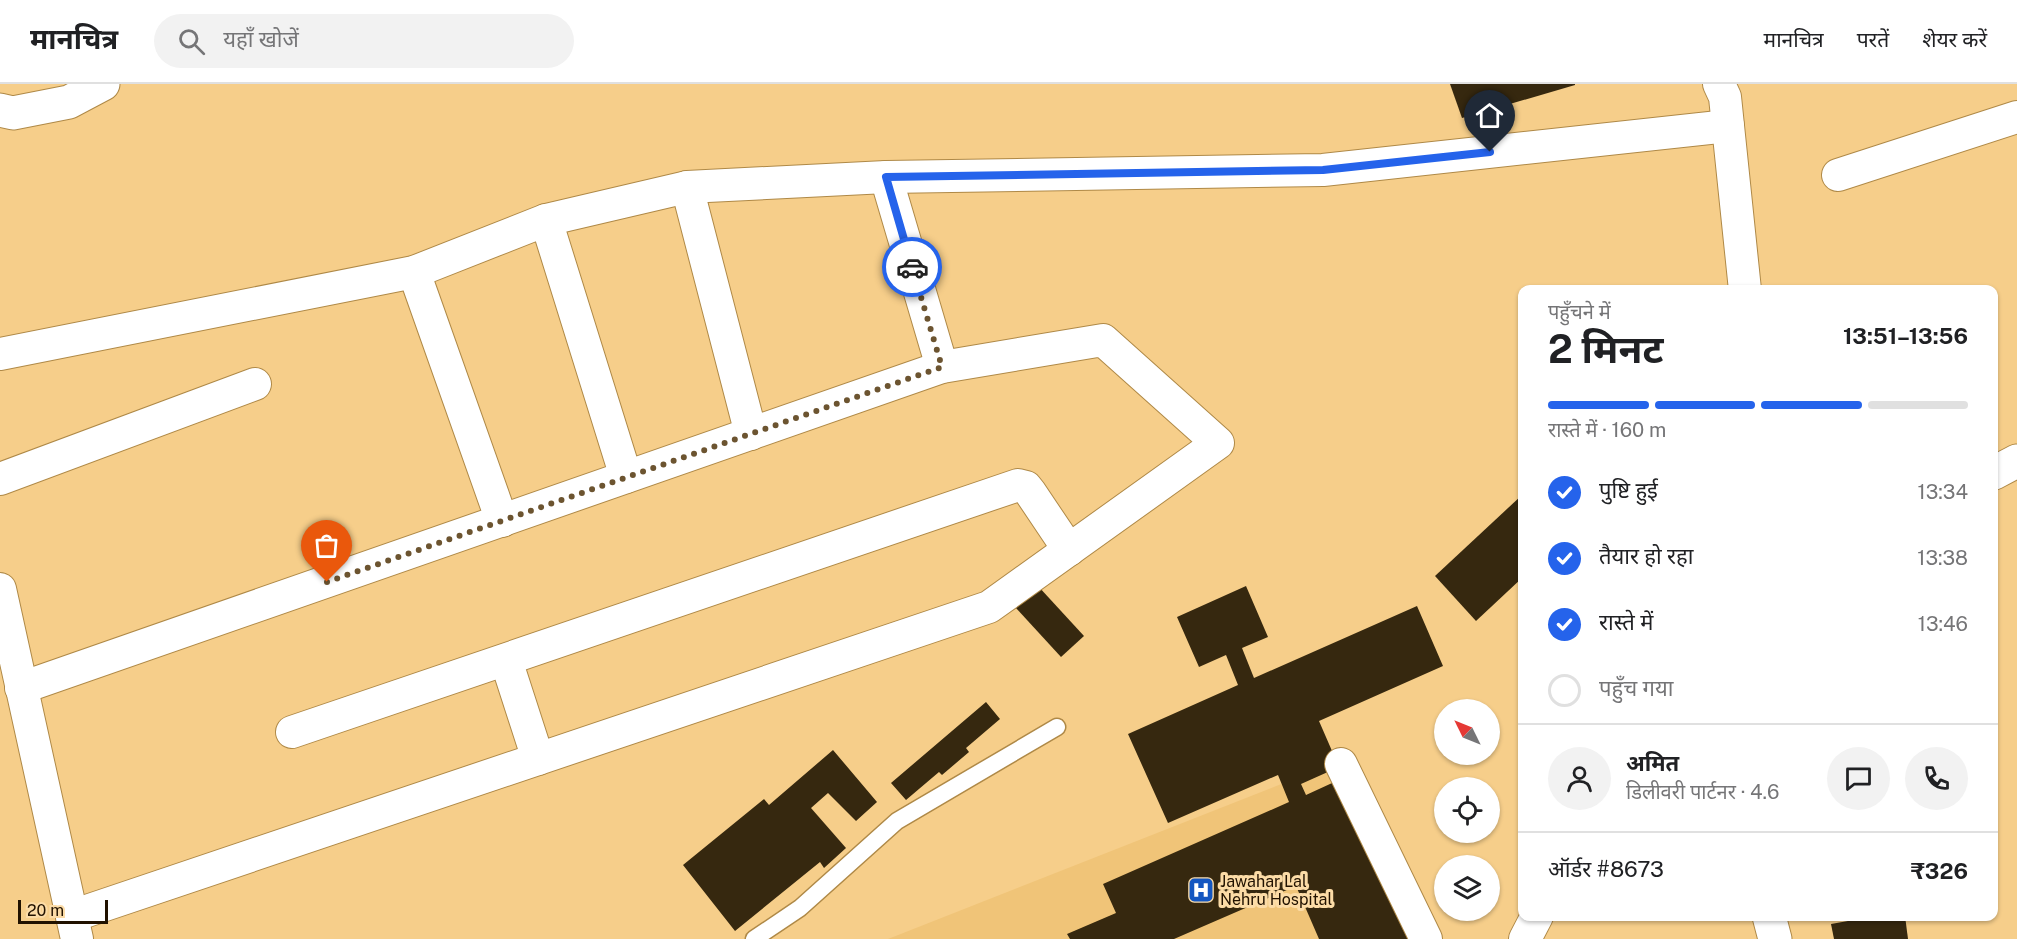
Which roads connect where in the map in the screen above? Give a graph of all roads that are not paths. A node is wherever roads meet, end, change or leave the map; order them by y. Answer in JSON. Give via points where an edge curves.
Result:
{"nodes":[{"id":1,"x":103,"y":84,"type":"edge"},
{"id":2,"x":1719,"y":84,"type":"edge"},
{"id":3,"x":0,"y":110,"type":"edge"},
{"id":4,"x":2017,"y":117,"type":"edge"},
{"id":5,"x":1728,"y":126,"type":"junction"},
{"id":6,"x":1838,"y":175,"type":"dead end"},
{"id":7,"x":886,"y":177,"type":"junction"},
{"id":8,"x":687,"y":188,"type":"junction"},
{"id":9,"x":546,"y":220,"type":"junction"},
{"id":10,"x":414,"y":272,"type":"junction"},
{"id":11,"x":1744,"y":285,"type":"edge"},
{"id":12,"x":0,"y":354,"type":"edge"},
{"id":13,"x":942,"y":367,"type":"junction"},
{"id":14,"x":255,"y":384,"type":"dead end"},
{"id":15,"x":751,"y":434,"type":"junction"},
{"id":16,"x":2017,"y":461,"type":"edge"},
{"id":17,"x":1998,"y":472,"type":"edge"},
{"id":18,"x":626,"y":477,"type":"junction"},
{"id":19,"x":0,"y":479,"type":"edge"},
{"id":20,"x":502,"y":521,"type":"junction"},
{"id":21,"x":1069,"y":549,"type":"junction"},
{"id":22,"x":1,"y":602,"type":"edge"},
{"id":23,"x":506,"y":660,"type":"junction"},
{"id":24,"x":21,"y":688,"type":"junction"},
{"id":25,"x":1057,"y":727,"type":"dead end"},
{"id":26,"x":292,"y":732,"type":"dead end"},
{"id":27,"x":538,"y":759,"type":"junction"},
{"id":28,"x":1341,"y":764,"type":"dead end"},
{"id":29,"x":1535,"y":921,"type":"edge"},
{"id":30,"x":1770,"y":921,"type":"edge"},
{"id":31,"x":74,"y":928,"type":"edge"},
{"id":32,"x":754,"y":939,"type":"edge"},
{"id":33,"x":1426,"y":939,"type":"edge"},
{"id":34,"x":1525,"y":939,"type":"edge"},
{"id":35,"x":1775,"y":939,"type":"edge"}],
"edges":[{"from":1,"to":3,"type":"street","via":[[69,102],[13,113]]},
{"from":2,"to":5,"type":"street"},
{"from":4,"to":6,"type":"street"},
{"from":5,"to":7,"type":"street","via":[[1323,170]]},
{"from":5,"to":11,"type":"street"},
{"from":7,"to":8,"type":"street"},
{"from":7,"to":13,"type":"street"},
{"from":8,"to":9,"type":"street"},
{"from":8,"to":15,"type":"street"},
{"from":9,"to":10,"type":"street"},
{"from":9,"to":18,"type":"street"},
{"from":10,"to":12,"type":"street"},
{"from":10,"to":20,"type":"street"},
{"from":13,"to":15,"type":"street"},
{"from":13,"to":21,"type":"street","via":[[1103,340],[1218,443]]},
{"from":14,"to":19,"type":"street"},
{"from":15,"to":18,"type":"street"},
{"from":16,"to":17,"type":"street"},
{"from":18,"to":20,"type":"street"},
{"from":20,"to":24,"type":"street"},
{"from":21,"to":23,"type":"street","via":[[1030,492],[1018,485]]},
{"from":21,"to":27,"type":"street","via":[[989,607]]},
{"from":22,"to":24,"type":"street"},
{"from":23,"to":26,"type":"street"},
{"from":23,"to":27,"type":"street"},
{"from":24,"to":31,"type":"street"},
{"from":25,"to":32,"type":"lane","via":[[897,821],[800,908]]},
{"from":27,"to":31,"type":"street"},
{"from":28,"to":33,"type":"street"},
{"from":29,"to":34,"type":"street"},
{"from":30,"to":35,"type":"street"}]}
